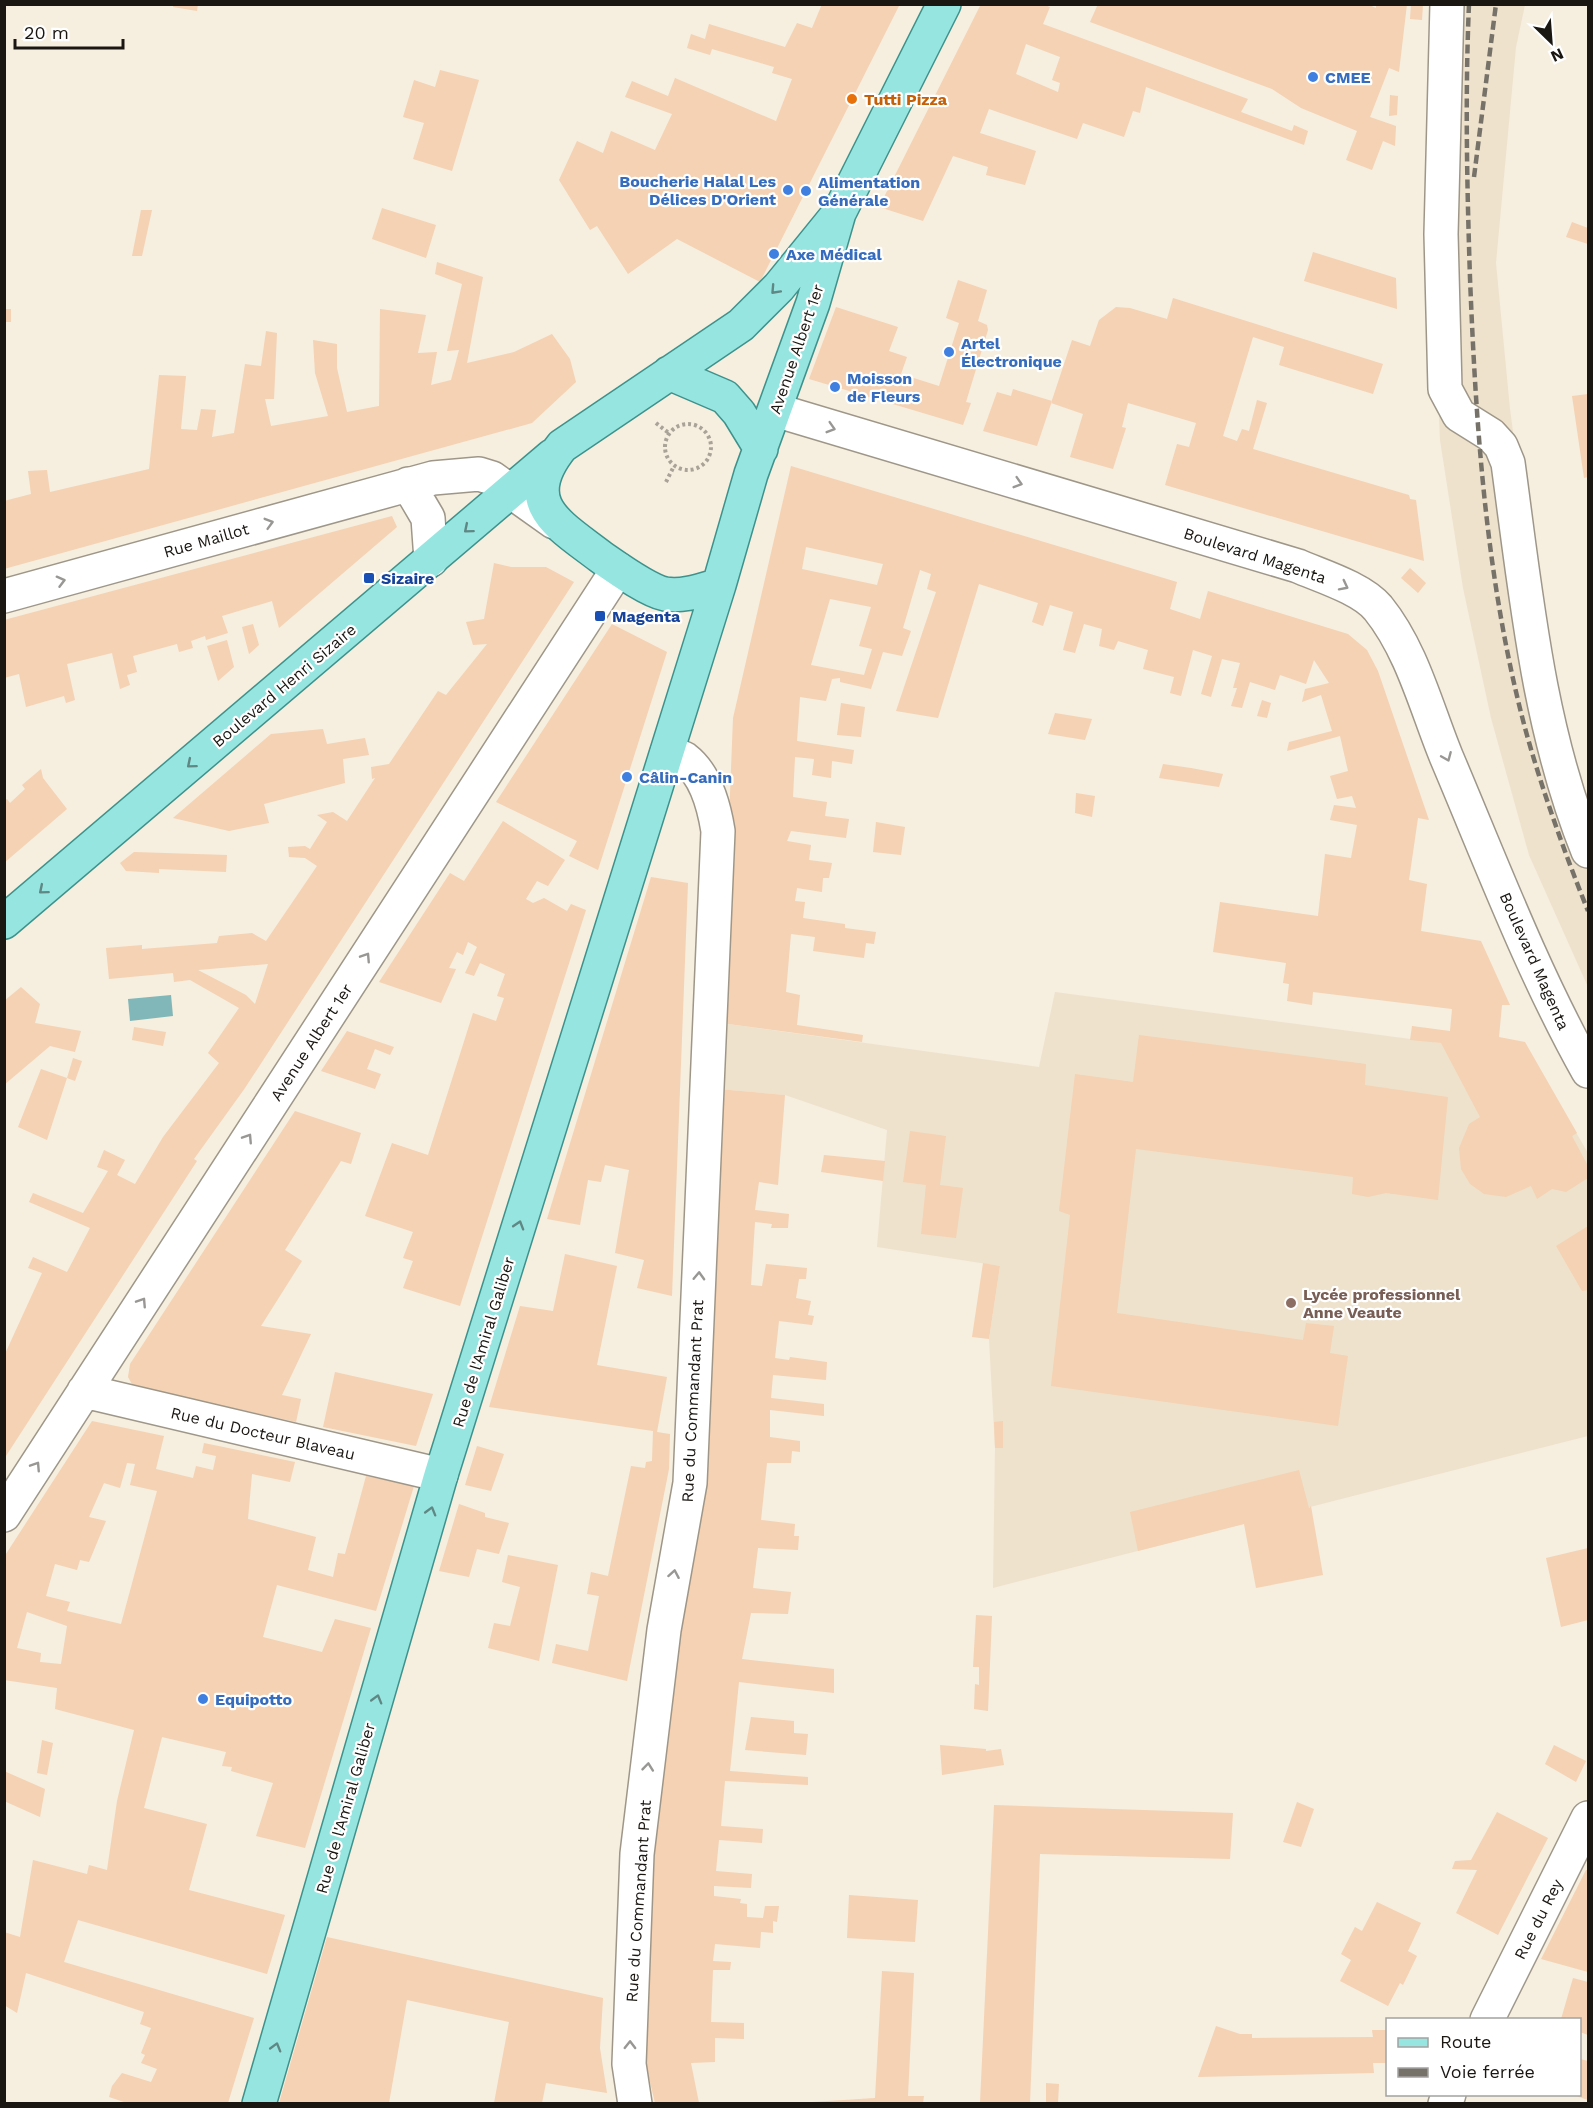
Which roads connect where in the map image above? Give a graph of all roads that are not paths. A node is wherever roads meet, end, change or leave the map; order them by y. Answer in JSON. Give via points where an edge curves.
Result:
{"nodes":[{"id":1,"x":944,"y":4,"type":"edge"},
{"id":2,"x":1447,"y":4,"type":"edge"},
{"id":3,"x":839,"y":213,"type":"junction"},
{"id":4,"x":669,"y":373,"type":"junction"},
{"id":5,"x":775,"y":410,"type":"junction"},
{"id":6,"x":562,"y":446,"type":"junction"},
{"id":7,"x":761,"y":449,"type":"junction"},
{"id":8,"x":408,"y":484,"type":"junction"},
{"id":9,"x":512,"y":491,"type":"junction"},
{"id":10,"x":554,"y":522,"type":"junction"},
{"id":11,"x":431,"y":560,"type":"junction"},
{"id":12,"x":618,"y":569,"type":"junction"},
{"id":13,"x":719,"y":585,"type":"junction"},
{"id":14,"x":4,"y":596,"type":"edge"},
{"id":15,"x":667,"y":753,"type":"junction"},
{"id":16,"x":1588,"y":851,"type":"edge"},
{"id":17,"x":4,"y":922,"type":"edge"},
{"id":18,"x":1588,"y":1071,"type":"edge"},
{"id":19,"x":84,"y":1391,"type":"junction"},
{"id":20,"x":441,"y":1475,"type":"junction"},
{"id":21,"x":4,"y":1515,"type":"edge"},
{"id":22,"x":1588,"y":1818,"type":"edge"},
{"id":23,"x":1488,"y":2018,"type":"edge"},
{"id":24,"x":260,"y":2103,"type":"edge"},
{"id":25,"x":635,"y":2103,"type":"edge"}],
"edges":[{"from":1,"to":3,"type":"main road","name":"Avenue Albert 1er"},
{"from":2,"to":16,"type":"street","via":[[1441,234],[1445,389],[1459,415],[1501,446],[1508,464],[1530,629],[1548,725]]},
{"from":3,"to":4,"type":"main road","name":"Avenue Albert 1er","one_way":true,"via":[[779,287],[741,325]]},
{"from":3,"to":5,"type":"main road","name":"Avenue Albert 1er","via":[[813,303]]},
{"from":4,"to":6,"type":"main road","name":"Avenue Albert 1er"},
{"from":4,"to":7,"type":"main road","via":[[725,398]]},
{"from":5,"to":7,"type":"main road","name":"Avenue Albert 1er"},
{"from":5,"to":18,"type":"street","name":"Boulevard Magenta","one_way":true,"via":[[1298,566],[1346,586],[1376,606],[1403,646],[1550,998]]},
{"from":6,"to":9,"type":"main road","name":"Boulevard Henri Sizaire"},
{"from":6,"to":10,"type":"main road","via":[[543,476],[543,497]]},
{"from":7,"to":13,"type":"main road","name":"Avenue Albert 1er"},
{"from":8,"to":9,"type":"street","name":"Rue Maillot","via":[[479,474]]},
{"from":8,"to":11,"type":"street","via":[[428,518]]},
{"from":14,"to":8,"type":"street","name":"Rue Maillot","one_way":true},
{"from":9,"to":10,"type":"street","name":"Rue Maillot"},
{"from":9,"to":11,"type":"main road","name":"Boulevard Henri Sizaire","one_way":true},
{"from":10,"to":12,"type":"main road"},
{"from":11,"to":17,"type":"main road","name":"Boulevard Henri Sizaire","one_way":true},
{"from":12,"to":13,"type":"main road","via":[[664,594],[690,593]]},
{"from":19,"to":12,"type":"street","name":"Avenue Albert 1er","one_way":true},
{"from":13,"to":15,"type":"main road","name":"Rue de l'Amiral Galiber"},
{"from":20,"to":15,"type":"main road","name":"Rue de l'Amiral Galiber","one_way":true},
{"from":25,"to":15,"type":"street","name":"Rue du Commandant Prat","one_way":true,"via":[[629,2064],[637,1854],[664,1630],[690,1483],[718,831],[714,806],[703,782],[684,759]]},
{"from":19,"to":20,"type":"street","name":"Rue du Docteur Blaveau"},
{"from":21,"to":19,"type":"street","name":"Avenue Albert 1er","one_way":true},
{"from":24,"to":20,"type":"main road","name":"Rue de l'Amiral Galiber","one_way":true},
{"from":22,"to":23,"type":"street","name":"Rue du Rey"}]}
